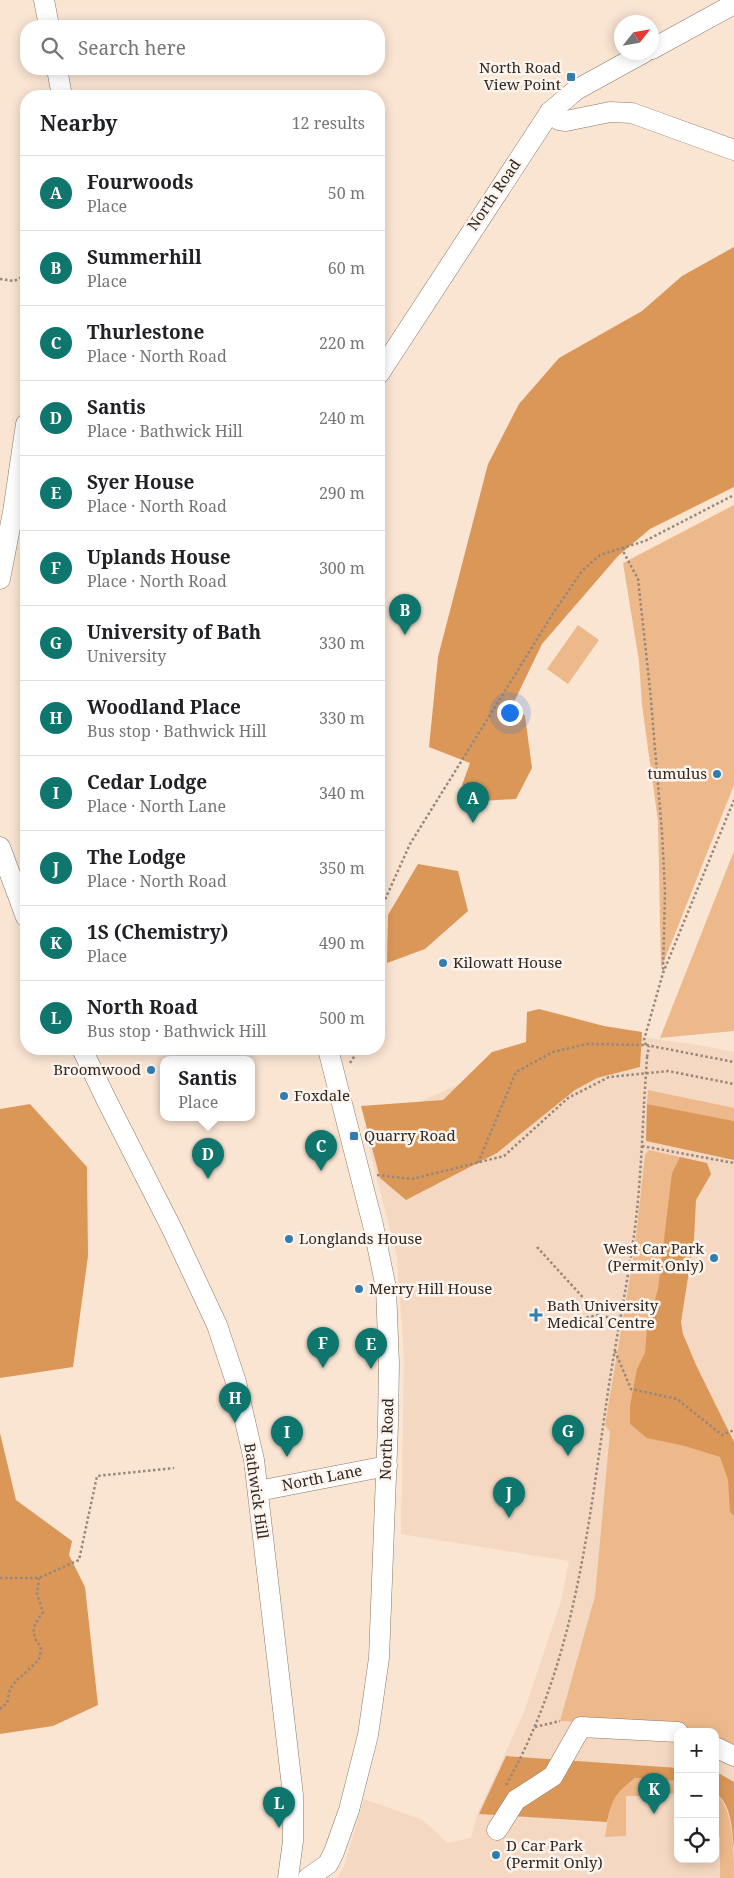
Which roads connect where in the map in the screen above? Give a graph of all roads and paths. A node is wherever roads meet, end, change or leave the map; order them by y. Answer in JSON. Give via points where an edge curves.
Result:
{"nodes":[{"id":1,"x":44,"y":0,"type":"edge"},
{"id":2,"x":734,"y":4,"type":"edge"},
{"id":3,"x":48,"y":20,"type":"edge"},
{"id":4,"x":659,"y":45,"type":"edge"},
{"id":5,"x":630,"y":60,"type":"edge"},
{"id":6,"x":58,"y":75,"type":"edge"},
{"id":7,"x":61,"y":90,"type":"edge"},
{"id":8,"x":550,"y":112,"type":"junction"},
{"id":9,"x":734,"y":150,"type":"edge"},
{"id":10,"x":20,"y":278,"type":"edge"},
{"id":11,"x":0,"y":279,"type":"edge"},
{"id":12,"x":385,"y":365,"type":"edge"},
{"id":13,"x":20,"y":465,"type":"edge"},
{"id":14,"x":734,"y":495,"type":"edge"},
{"id":15,"x":623,"y":546,"type":"junction"},
{"id":16,"x":0,"y":579,"type":"edge"},
{"id":17,"x":734,"y":800,"type":"edge"},
{"id":18,"x":0,"y":847,"type":"edge"},
{"id":19,"x":385,"y":900,"type":"edge"},
{"id":20,"x":20,"y":901,"type":"edge"},
{"id":21,"x":663,"y":972,"type":"junction"},
{"id":22,"x":647,"y":1045,"type":"junction"},
{"id":23,"x":85,"y":1055,"type":"edge"},
{"id":24,"x":330,"y":1055,"type":"edge"},
{"id":25,"x":734,"y":1062,"type":"edge"},
{"id":26,"x":734,"y":1084,"type":"edge"},
{"id":27,"x":642,"y":1146,"type":"junction"},
{"id":28,"x":478,"y":1163,"type":"junction"},
{"id":29,"x":734,"y":1163,"type":"edge"},
{"id":30,"x":360,"y":1173,"type":"junction"},
{"id":31,"x":537,"y":1247,"type":"dead end"},
{"id":32,"x":599,"y":1315,"type":"junction"},
{"id":33,"x":619,"y":1320,"type":"junction"},
{"id":34,"x":552,"y":1324,"type":"dead end"},
{"id":35,"x":614,"y":1349,"type":"junction"},
{"id":36,"x":734,"y":1430,"type":"edge"},
{"id":37,"x":387,"y":1466,"type":"junction"},
{"id":38,"x":174,"y":1468,"type":"dead end"},
{"id":39,"x":258,"y":1491,"type":"junction"},
{"id":40,"x":0,"y":1578,"type":"edge"},
{"id":41,"x":39,"y":1578,"type":"junction"},
{"id":42,"x":0,"y":1710,"type":"edge"},
{"id":43,"x":560,"y":1721,"type":"dead end"},
{"id":44,"x":535,"y":1727,"type":"junction"},
{"id":45,"x":674,"y":1732,"type":"edge"},
{"id":46,"x":719,"y":1749,"type":"edge"},
{"id":47,"x":734,"y":1756,"type":"edge"},
{"id":48,"x":502,"y":1792,"type":"dead end"},
{"id":49,"x":497,"y":1830,"type":"dead end"},
{"id":50,"x":288,"y":1878,"type":"edge"},
{"id":51,"x":308,"y":1878,"type":"edge"}],
"edges":[{"from":1,"to":3,"type":"street"},
{"from":2,"to":4,"type":"street"},
{"from":5,"to":8,"type":"street","name":"North Road","via":[[576,90]]},
{"from":6,"to":7,"type":"street"},
{"from":8,"to":9,"type":"street","via":[[559,120],[566,121],[610,112],[632,113]]},
{"from":8,"to":12,"type":"street","name":"North Road"},
{"from":10,"to":11,"type":"path"},
{"from":13,"to":16,"type":"street"},
{"from":14,"to":15,"type":"path","via":[[645,541]]},
{"from":15,"to":19,"type":"path","via":[[600,555],[582,571],[552,615],[410,844]]},
{"from":15,"to":21,"type":"path","via":[[638,579],[650,689],[664,882]]},
{"from":17,"to":21,"type":"path"},
{"from":18,"to":20,"type":"street"},
{"from":21,"to":22,"type":"path","via":[[644,1040]]},
{"from":22,"to":25,"type":"path"},
{"from":22,"to":27,"type":"path","bridge":true},
{"from":22,"to":28,"type":"path","via":[[587,1044],[553,1052],[516,1072]]},
{"from":23,"to":39,"type":"street","name":"Bathwick Hill","via":[[217,1325],[243,1408]]},
{"from":24,"to":30,"type":"street","name":"North Road"},
{"from":26,"to":28,"type":"path","via":[[668,1071],[609,1076],[568,1098],[504,1156]]},
{"from":27,"to":29,"type":"path"},
{"from":27,"to":33,"type":"path","via":[[635,1228]]},
{"from":28,"to":30,"type":"path","via":[[412,1179]]},
{"from":30,"to":37,"type":"street","name":"North Road","via":[[386,1288],[389,1364]]},
{"from":31,"to":32,"type":"path"},
{"from":32,"to":33,"type":"path"},
{"from":32,"to":34,"type":"path"},
{"from":33,"to":35,"type":"path"},
{"from":35,"to":36,"type":"path","via":[[631,1389],[677,1399],[722,1435]]},
{"from":35,"to":44,"type":"path","via":[[571,1617]]},
{"from":37,"to":39,"type":"street","name":"North Lane"},
{"from":37,"to":51,"type":"street","name":"North Road","via":[[379,1658],[368,1735],[349,1810],[334,1852],[328,1864]]},
{"from":38,"to":41,"type":"path","via":[[97,1476],[79,1560]]},
{"from":39,"to":50,"type":"street","name":"Bathwick Hill","via":[[293,1795],[293,1841]]},
{"from":40,"to":41,"type":"path"},
{"from":41,"to":42,"type":"path","via":[[37,1594],[43,1612],[34,1625],[33,1636],[41,1648],[39,1660],[16,1681],[10,1689],[7,1703]]},
{"from":43,"to":44,"type":"path"},
{"from":44,"to":48,"type":"path"},
{"from":45,"to":49,"type":"street","via":[[581,1727],[553,1776],[516,1800]]},
{"from":46,"to":47,"type":"street"}]}
